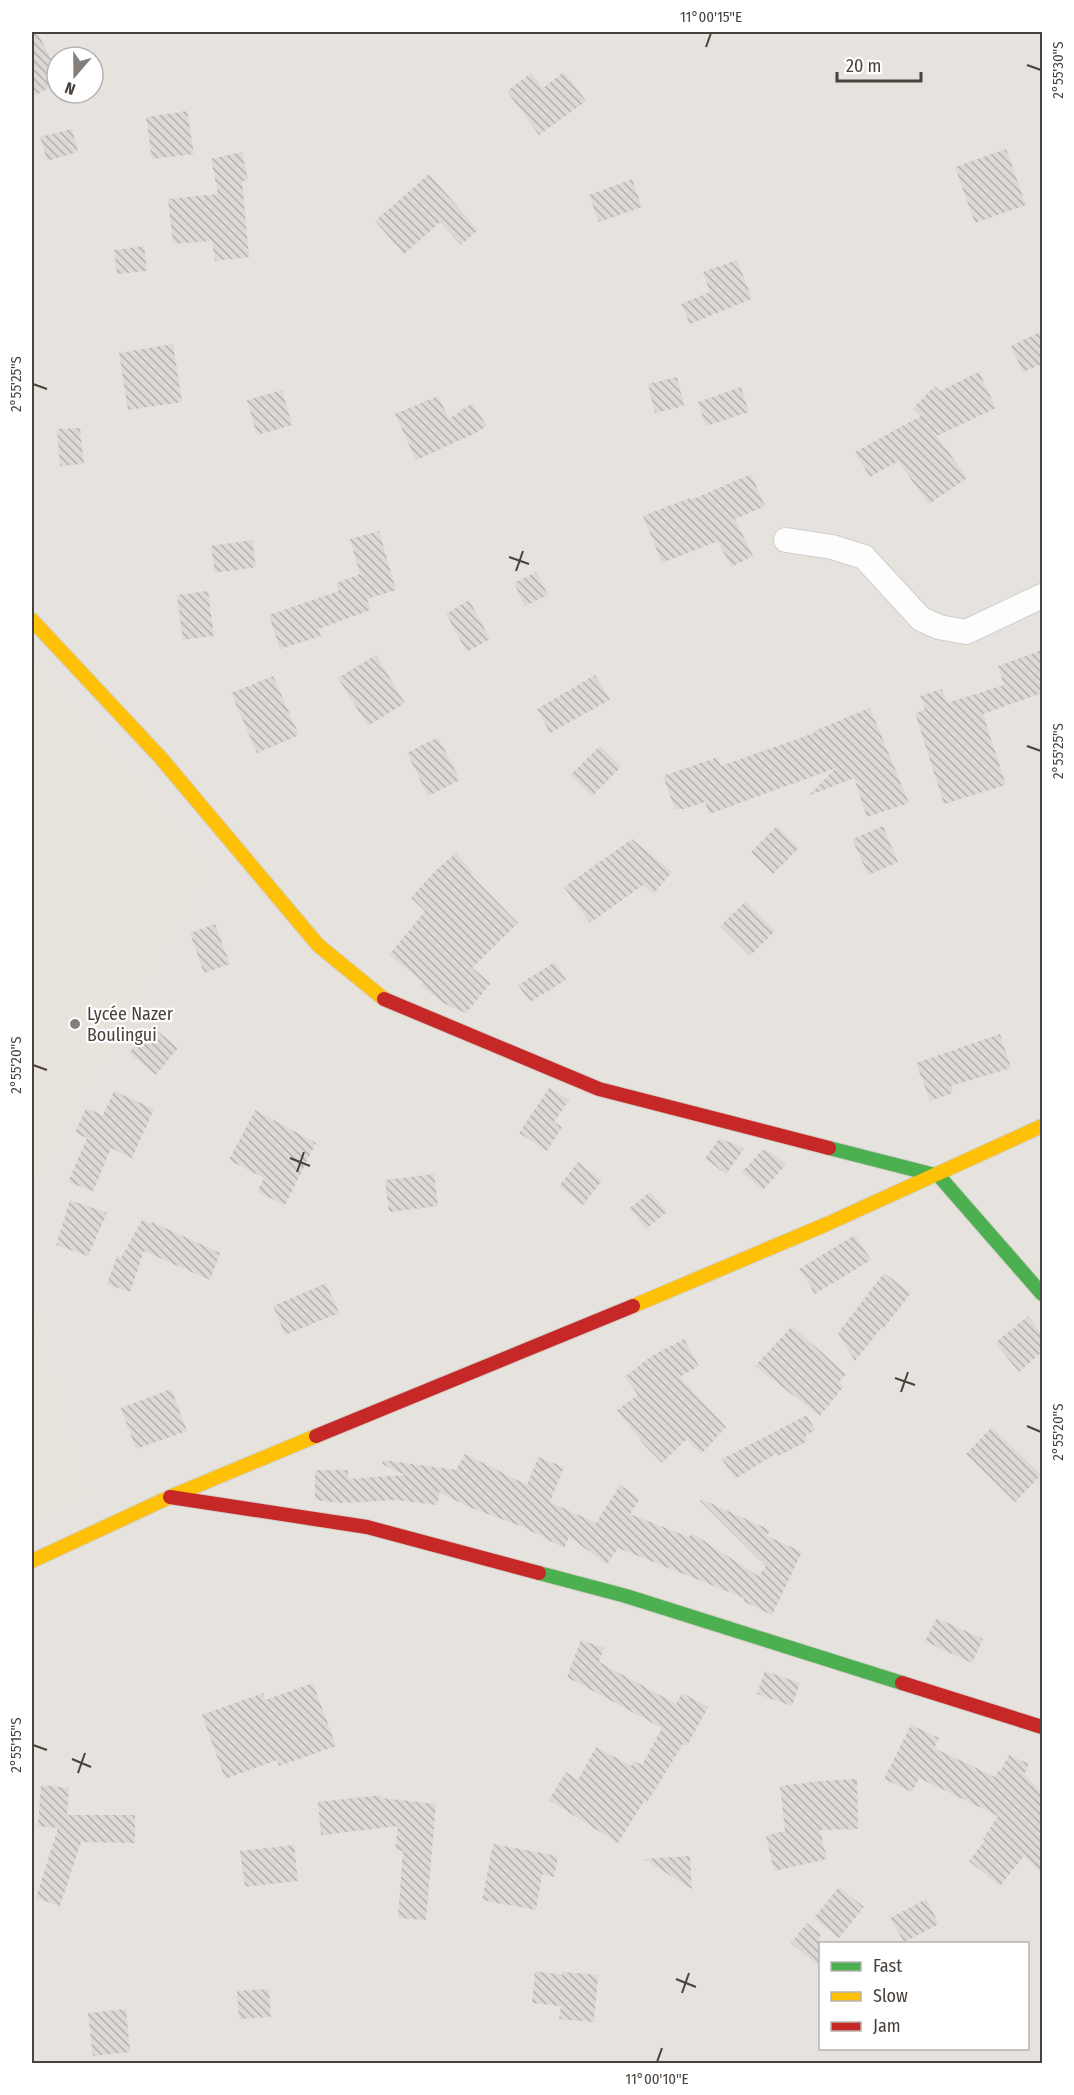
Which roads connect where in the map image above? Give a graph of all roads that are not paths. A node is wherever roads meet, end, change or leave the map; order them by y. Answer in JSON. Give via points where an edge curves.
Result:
{"nodes":[{"id":1,"x":786,"y":540,"type":"dead end"},
{"id":2,"x":1042,"y":596,"type":"edge"},
{"id":3,"x":32,"y":620,"type":"edge"},
{"id":4,"x":1042,"y":1126,"type":"edge"},
{"id":5,"x":939,"y":1176,"type":"junction"},
{"id":6,"x":1042,"y":1294,"type":"edge"},
{"id":7,"x":170,"y":1497,"type":"junction"},
{"id":8,"x":32,"y":1565,"type":"edge"},
{"id":9,"x":1042,"y":1727,"type":"edge"}],
"edges":[{"from":1,"to":2,"type":"street","via":[[864,557],[921,620],[939,627],[966,632]]},
{"from":3,"to":5,"type":"main road","via":[[160,757],[318,945],[379,997],[599,1089]]},
{"from":4,"to":5,"type":"main road"},
{"from":5,"to":6,"type":"main road"},
{"from":5,"to":7,"type":"main road"},
{"from":7,"to":8,"type":"main road"},
{"from":7,"to":9,"type":"main road","via":[[367,1527],[626,1596]]}]}
